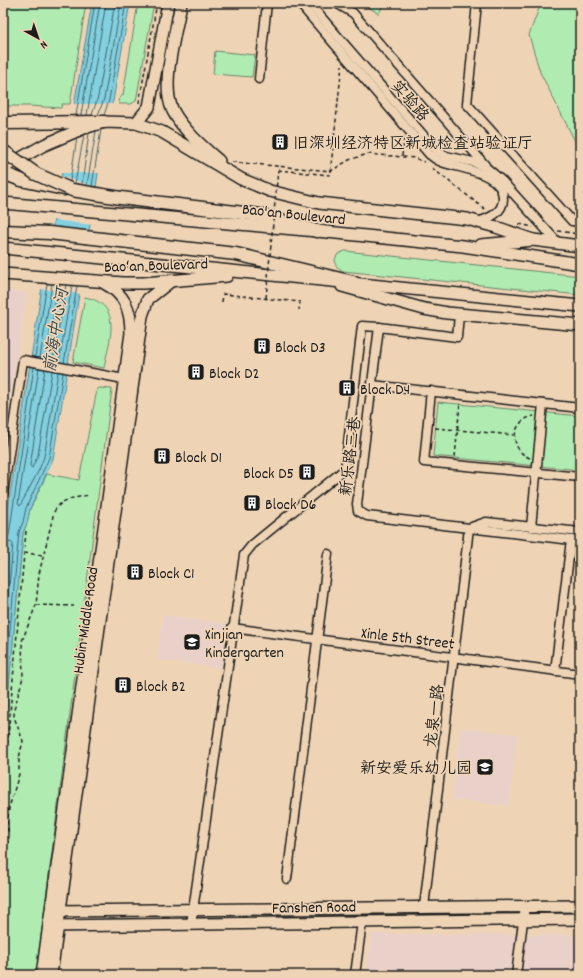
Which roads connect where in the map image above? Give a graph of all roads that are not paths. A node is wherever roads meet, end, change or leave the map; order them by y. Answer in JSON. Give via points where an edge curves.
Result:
{"nodes":[{"id":1,"x":168,"y":3,"type":"edge"},
{"id":2,"x":181,"y":3,"type":"edge"},
{"id":3,"x":267,"y":3,"type":"edge"},
{"id":4,"x":299,"y":3,"type":"edge"},
{"id":5,"x":309,"y":3,"type":"edge"},
{"id":6,"x":336,"y":3,"type":"edge"},
{"id":7,"x":477,"y":3,"type":"edge"},
{"id":8,"x":159,"y":52,"type":"junction"},
{"id":9,"x":172,"y":55,"type":"junction"},
{"id":10,"x":259,"y":79,"type":"dead end"},
{"id":11,"x":104,"y":122,"type":"junction"},
{"id":12,"x":133,"y":122,"type":"junction"},
{"id":13,"x":3,"y":123,"type":"edge"},
{"id":14,"x":3,"y":151,"type":"edge"},
{"id":15,"x":231,"y":167,"type":"junction"},
{"id":16,"x":3,"y":168,"type":"edge"},
{"id":17,"x":488,"y":169,"type":"junction"},
{"id":18,"x":3,"y":173,"type":"edge"},
{"id":19,"x":72,"y":190,"type":"junction"},
{"id":20,"x":3,"y":203,"type":"edge"},
{"id":21,"x":478,"y":222,"type":"junction"},
{"id":22,"x":580,"y":222,"type":"edge"},
{"id":23,"x":3,"y":231,"type":"edge"},
{"id":24,"x":317,"y":231,"type":"junction"},
{"id":25,"x":533,"y":240,"type":"junction"},
{"id":26,"x":558,"y":244,"type":"junction"},
{"id":27,"x":463,"y":246,"type":"junction"},
{"id":28,"x":580,"y":246,"type":"edge"},
{"id":29,"x":3,"y":248,"type":"edge"},
{"id":30,"x":580,"y":264,"type":"edge"},
{"id":31,"x":3,"y":267,"type":"edge"},
{"id":32,"x":3,"y":274,"type":"edge"},
{"id":33,"x":254,"y":274,"type":"junction"},
{"id":34,"x":32,"y":276,"type":"junction"},
{"id":35,"x":171,"y":281,"type":"junction"},
{"id":36,"x":322,"y":281,"type":"junction"},
{"id":37,"x":353,"y":282,"type":"junction"},
{"id":38,"x":104,"y":283,"type":"junction"},
{"id":39,"x":580,"y":306,"type":"edge"},
{"id":40,"x":459,"y":315,"type":"junction"},
{"id":41,"x":580,"y":325,"type":"edge"},
{"id":42,"x":379,"y":328,"type":"junction"},
{"id":43,"x":133,"y":353,"type":"junction"},
{"id":44,"x":124,"y":379,"type":"junction"},
{"id":45,"x":372,"y":384,"type":"junction"},
{"id":46,"x":432,"y":391,"type":"junction"},
{"id":47,"x":543,"y":404,"type":"junction"},
{"id":48,"x":580,"y":408,"type":"edge"},
{"id":49,"x":537,"y":473,"type":"junction"},
{"id":50,"x":580,"y":477,"type":"edge"},
{"id":51,"x":3,"y":494,"type":"edge"},
{"id":52,"x":531,"y":527,"type":"junction"},
{"id":53,"x":469,"y":528,"type":"junction"},
{"id":54,"x":580,"y":532,"type":"edge"},
{"id":55,"x":571,"y":540,"type":"junction"},
{"id":56,"x":580,"y":541,"type":"edge"},
{"id":57,"x":328,"y":554,"type":"dead end"},
{"id":58,"x":232,"y":628,"type":"junction"},
{"id":59,"x":318,"y":639,"type":"junction"},
{"id":60,"x":454,"y":657,"type":"junction"},
{"id":61,"x":555,"y":670,"type":"junction"},
{"id":62,"x":580,"y":674,"type":"edge"},
{"id":63,"x":287,"y":879,"type":"dead end"},
{"id":64,"x":525,"y":906,"type":"junction"},
{"id":65,"x":580,"y":906,"type":"edge"},
{"id":66,"x":424,"y":907,"type":"junction"},
{"id":67,"x":193,"y":909,"type":"junction"},
{"id":68,"x":55,"y":911,"type":"junction"},
{"id":69,"x":580,"y":919,"type":"edge"},
{"id":70,"x":523,"y":920,"type":"junction"},
{"id":71,"x":362,"y":922,"type":"junction"},
{"id":72,"x":191,"y":924,"type":"junction"},
{"id":73,"x":53,"y":926,"type":"junction"},
{"id":74,"x":42,"y":975,"type":"edge"},
{"id":75,"x":51,"y":975,"type":"edge"},
{"id":76,"x":355,"y":975,"type":"edge"},
{"id":77,"x":516,"y":975,"type":"edge"}],
"edges":[{"from":1,"to":8,"type":"main road"},
{"from":2,"to":9,"type":"main road"},
{"from":3,"to":10,"type":"street"},
{"from":4,"to":21,"type":"street","name":"实验路","via":[[429,154],[443,163],[480,172],[499,187],[503,200],[501,208]]},
{"from":5,"to":17,"type":"street","name":"实验路","via":[[437,151]]},
{"from":6,"to":17,"type":"street","via":[[354,14]]},
{"from":7,"to":22,"type":"street","via":[[467,104],[572,221]]},
{"from":8,"to":9,"type":"main road","via":[[160,57],[164,59]]},
{"from":8,"to":12,"type":"main road","via":[[144,106]]},
{"from":9,"to":15,"type":"main road","via":[[167,84],[173,111],[187,130]]},
{"from":11,"to":12,"type":"main road"},
{"from":11,"to":13,"type":"highway"},
{"from":11,"to":16,"type":"main road","via":[[56,139]]},
{"from":12,"to":15,"type":"main road","via":[[174,138]]},
{"from":14,"to":19,"type":"highway","bridge":true,"via":[[36,174]]},
{"from":15,"to":21,"type":"main road","via":[[270,191],[318,203],[445,216]]},
{"from":17,"to":26,"type":"street","name":"实验路","via":[[502,181]]},
{"from":18,"to":19,"type":"highway","bridge":true,"via":[[33,183]]},
{"from":19,"to":24,"type":"highway","bridge":true,"via":[[260,215]]},
{"from":20,"to":24,"type":"main road","name":"Bao'an Boulevard"},
{"from":21,"to":25,"type":"main road"},
{"from":23,"to":37,"type":"highway","via":[[49,233],[236,254]]},
{"from":24,"to":27,"type":"main road","name":"Bao'an Boulevard"},
{"from":25,"to":26,"type":"main road"},
{"from":25,"to":27,"type":"main road"},
{"from":26,"to":28,"type":"main road"},
{"from":27,"to":30,"type":"main road","name":"Bao'an Boulevard"},
{"from":29,"to":33,"type":"main road"},
{"from":31,"to":34,"type":"main road","name":"Bao‘an Boulevard"},
{"from":32,"to":34,"type":"main road"},
{"from":33,"to":35,"type":"main road","name":"Bao‘an Boulevard"},
{"from":33,"to":36,"type":"main road"},
{"from":34,"to":38,"type":"main road","name":"Bao‘an Boulevard"},
{"from":35,"to":38,"type":"main road","name":"Bao‘an Boulevard"},
{"from":35,"to":43,"type":"main road","name":"Hubin Middle Road","via":[[145,303]]},
{"from":36,"to":37,"type":"main road"},
{"from":36,"to":40,"type":"main road","via":[[424,309]]},
{"from":37,"to":39,"type":"main road"},
{"from":38,"to":43,"type":"main road","name":"Hubin Middle Road","via":[[124,299],[131,319]]},
{"from":40,"to":41,"type":"main road"},
{"from":40,"to":42,"type":"street","via":[[456,337]]},
{"from":42,"to":45,"type":"street","name":"新乐路三巷"},
{"from":42,"to":58,"type":"street","via":[[362,326],[345,469],[247,550],[242,560]]},
{"from":43,"to":44,"type":"main road","name":"Hubin Middle Road"},
{"from":43,"to":68,"type":"main road","name":"Hubin Middle Road"},
{"from":44,"to":51,"type":"street","via":[[25,360]]},
{"from":44,"to":68,"type":"main road","name":"Hubin Middle Road"},
{"from":45,"to":46,"type":"street"},
{"from":45,"to":53,"type":"street","name":"新乐路三巷","via":[[358,511],[366,516]]},
{"from":46,"to":47,"type":"street"},
{"from":46,"to":49,"type":"street","via":[[424,462]]},
{"from":47,"to":48,"type":"street"},
{"from":47,"to":49,"type":"street"},
{"from":49,"to":50,"type":"street"},
{"from":49,"to":52,"type":"street"},
{"from":52,"to":53,"type":"street","name":"新乐路三巷","via":[[486,522]]},
{"from":52,"to":54,"type":"street","name":"新乐路三巷"},
{"from":53,"to":55,"type":"street"},
{"from":53,"to":60,"type":"street","name":"龙泉一路"},
{"from":55,"to":56,"type":"street"},
{"from":55,"to":61,"type":"street"},
{"from":57,"to":59,"type":"street"},
{"from":58,"to":59,"type":"street","name":"Xinle 5th Street"},
{"from":58,"to":67,"type":"street"},
{"from":59,"to":60,"type":"street","name":"Xinle 5th Street"},
{"from":59,"to":63,"type":"street"},
{"from":60,"to":61,"type":"street","name":"Xinle 5th Street"},
{"from":60,"to":66,"type":"street","name":"龙泉一路"},
{"from":61,"to":62,"type":"street","name":"Xinle 5th Street"},
{"from":64,"to":65,"type":"main road","name":"Fanshen Road"},
{"from":64,"to":66,"type":"main road","name":"Fanshen Road"},
{"from":64,"to":70,"type":"street"},
{"from":66,"to":67,"type":"main road","name":"Fanshen Road"},
{"from":67,"to":68,"type":"main road","name":"Fanshen Road"},
{"from":67,"to":72,"type":"street"},
{"from":68,"to":73,"type":"main road","name":"Hubin Middle Road"},
{"from":69,"to":70,"type":"main road","name":"Fanshen Road"},
{"from":70,"to":71,"type":"main road","name":"Fanshen Road"},
{"from":70,"to":77,"type":"street"},
{"from":71,"to":72,"type":"main road","name":"Fanshen Road"},
{"from":71,"to":76,"type":"street"},
{"from":72,"to":73,"type":"main road","name":"Fanshen Road"},
{"from":73,"to":74,"type":"main road","name":"Hubin Middle Road"},
{"from":73,"to":75,"type":"main road","name":"Hubin Middle Road"}]}
